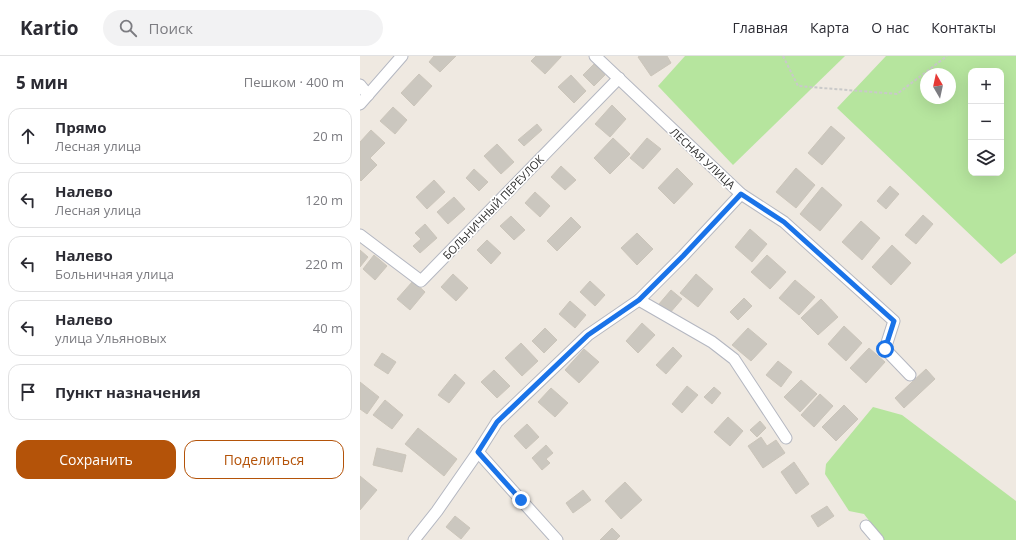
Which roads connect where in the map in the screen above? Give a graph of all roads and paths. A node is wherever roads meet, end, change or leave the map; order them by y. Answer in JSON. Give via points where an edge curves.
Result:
{"nodes":[{"id":1,"x":402,"y":56,"type":"edge"},
{"id":2,"x":595,"y":56,"type":"edge"},
{"id":3,"x":783,"y":56,"type":"edge"},
{"id":4,"x":947,"y":56,"type":"edge"},
{"id":5,"x":619,"y":78,"type":"junction"},
{"id":6,"x":360,"y":85,"type":"edge"},
{"id":7,"x":368,"y":95,"type":"junction"},
{"id":8,"x":360,"y":104,"type":"edge"},
{"id":9,"x":741,"y":194,"type":"junction"},
{"id":10,"x":360,"y":236,"type":"edge"},
{"id":11,"x":639,"y":300,"type":"junction"},
{"id":12,"x":910,"y":375,"type":"dead end"},
{"id":13,"x":786,"y":438,"type":"dead end"},
{"id":14,"x":478,"y":452,"type":"junction"},
{"id":15,"x":866,"y":526,"type":"dead end"},
{"id":16,"x":414,"y":540,"type":"edge"},
{"id":17,"x":557,"y":540,"type":"edge"},
{"id":18,"x":878,"y":540,"type":"edge"}],
"edges":[{"from":1,"to":7,"type":"street"},
{"from":2,"to":5,"type":"street","name":"ЛЕСНАЯ УЛИЦА"},
{"from":3,"to":4,"type":"path","via":[[798,86],[897,94]]},
{"from":5,"to":9,"type":"street","name":"ЛЕСНАЯ УЛИЦА"},
{"from":5,"to":10,"type":"street","name":"БОЛЬНИЧНЫЙ ПЕРЕУЛОК","via":[[421,281]]},
{"from":6,"to":7,"type":"street"},
{"from":7,"to":8,"type":"street"},
{"from":9,"to":11,"type":"street"},
{"from":9,"to":12,"type":"street","name":"ЛЕСНАЯ УЛИЦА","via":[[784,222],[894,321],[885,349]]},
{"from":11,"to":13,"type":"street","via":[[712,342],[734,359]]},
{"from":11,"to":14,"type":"street","via":[[582,340],[497,422]]},
{"from":14,"to":16,"type":"street"},
{"from":14,"to":17,"type":"street"},
{"from":15,"to":18,"type":"street"}]}
